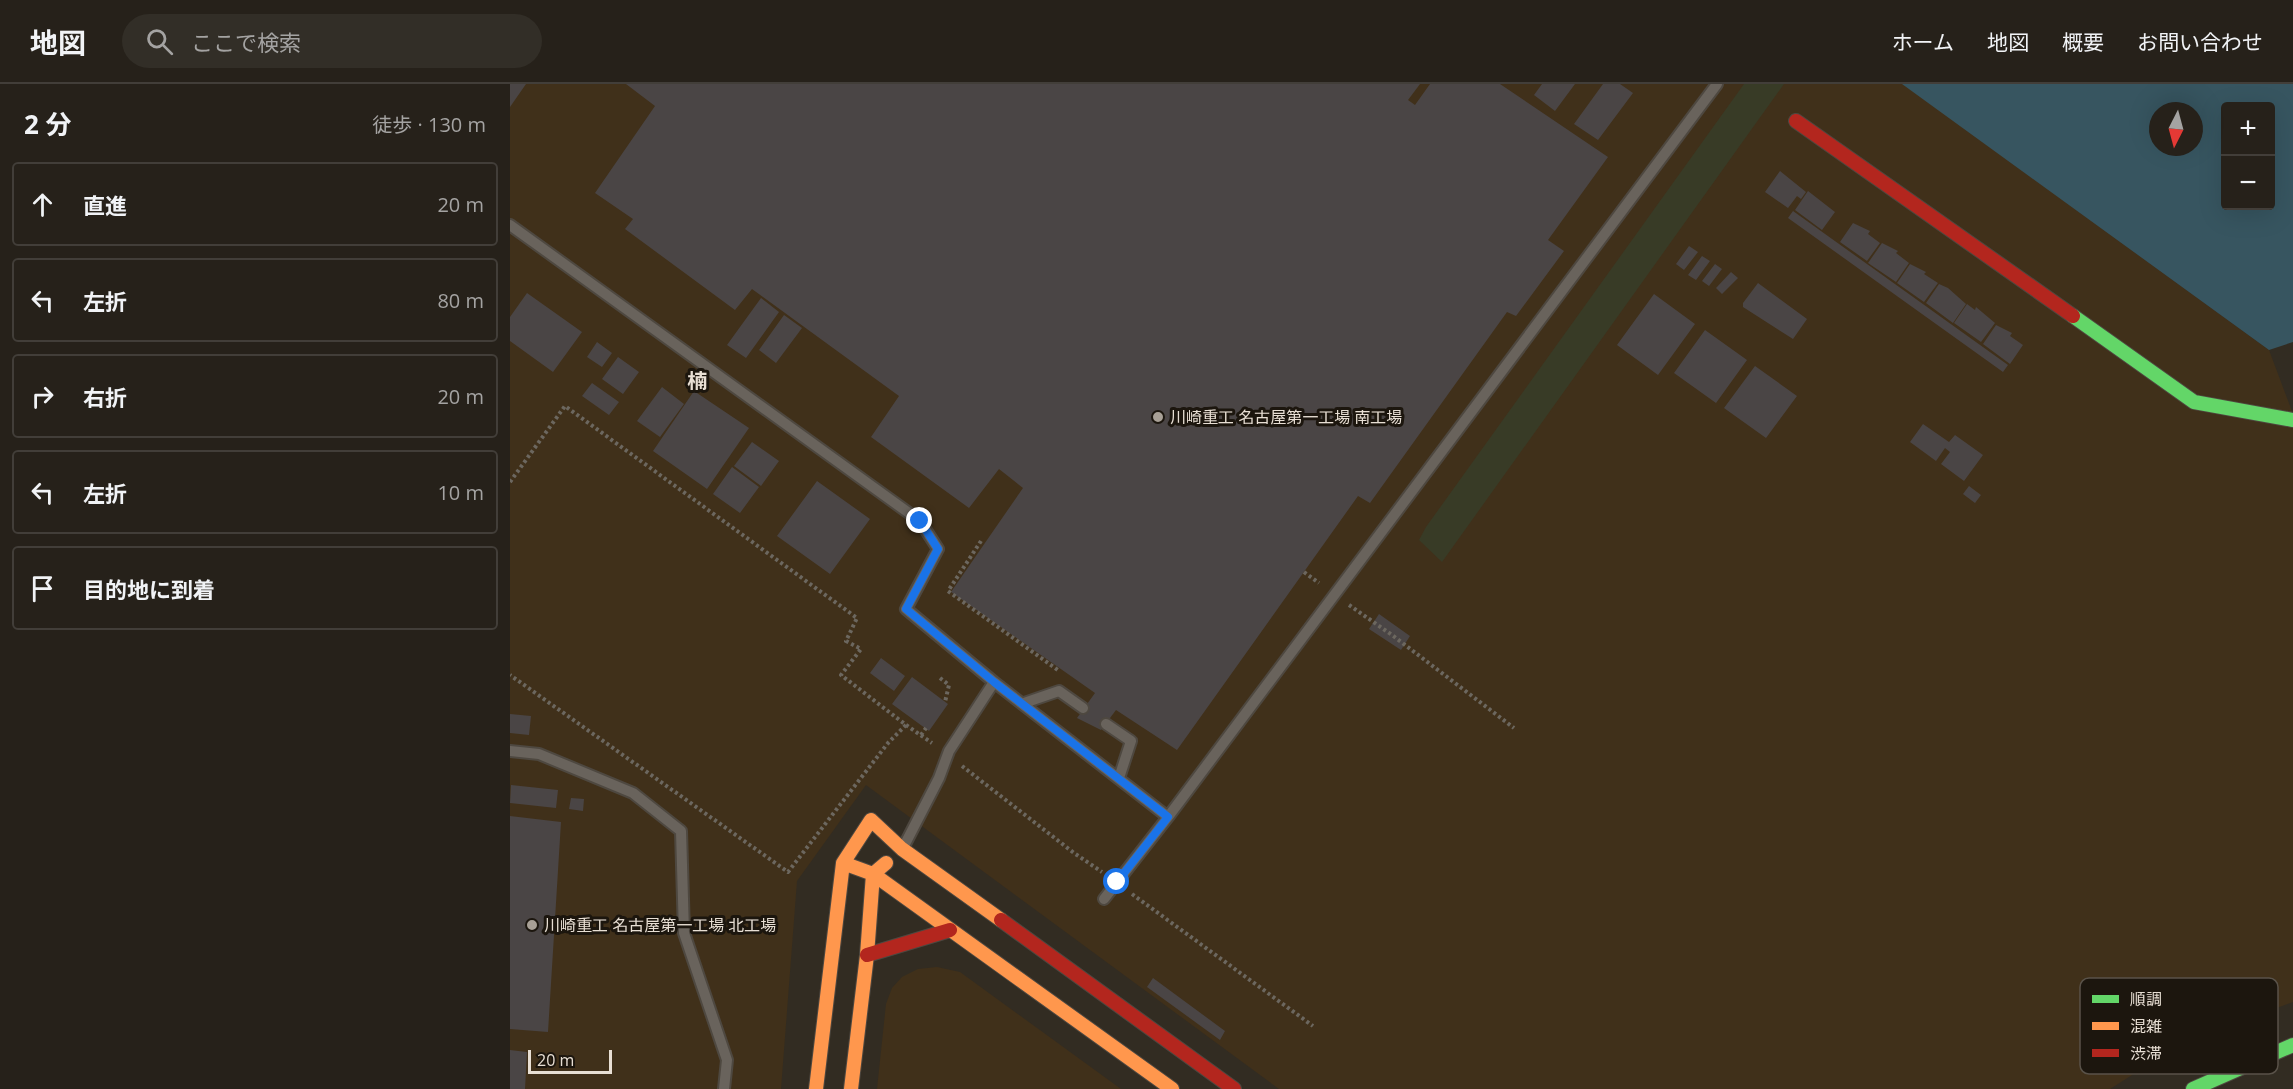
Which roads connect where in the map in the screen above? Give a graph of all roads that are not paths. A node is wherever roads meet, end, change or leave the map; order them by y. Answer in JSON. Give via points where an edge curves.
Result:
{"nodes":[{"id":1,"x":1717,"y":84,"type":"edge"},
{"id":2,"x":1796,"y":121,"type":"dead end"},
{"id":3,"x":510,"y":225,"type":"edge"},
{"id":4,"x":2293,"y":420,"type":"edge"},
{"id":5,"x":994,"y":682,"type":"junction"},
{"id":6,"x":1024,"y":703,"type":"junction"},
{"id":7,"x":1083,"y":708,"type":"dead end"},
{"id":8,"x":1106,"y":724,"type":"dead end"},
{"id":9,"x":510,"y":750,"type":"edge"},
{"id":10,"x":1119,"y":778,"type":"junction"},
{"id":11,"x":1168,"y":817,"type":"junction"},
{"id":12,"x":902,"y":849,"type":"junction"},
{"id":13,"x":843,"y":863,"type":"junction"},
{"id":14,"x":873,"y":874,"type":"junction"},
{"id":15,"x":1104,"y":899,"type":"dead end"},
{"id":16,"x":950,"y":930,"type":"junction"},
{"id":17,"x":867,"y":955,"type":"junction"},
{"id":18,"x":2293,"y":1044,"type":"edge"},
{"id":19,"x":2278,"y":1051,"type":"edge"},
{"id":20,"x":2226,"y":1074,"type":"edge"},
{"id":21,"x":724,"y":1089,"type":"edge"},
{"id":22,"x":816,"y":1089,"type":"edge"},
{"id":23,"x":851,"y":1089,"type":"edge"},
{"id":24,"x":1172,"y":1089,"type":"edge"},
{"id":25,"x":1234,"y":1089,"type":"edge"},
{"id":26,"x":2193,"y":1089,"type":"edge"}],
"edges":[{"from":1,"to":11,"type":"lane"},
{"from":2,"to":4,"type":"street","via":[[2194,402]]},
{"from":3,"to":5,"type":"lane","via":[[920,521],[938,549],[906,609]]},
{"from":5,"to":6,"type":"lane"},
{"from":5,"to":12,"type":"lane","via":[[949,751]]},
{"from":6,"to":7,"type":"lane","via":[[1059,691]]},
{"from":6,"to":10,"type":"lane"},
{"from":8,"to":10,"type":"lane","via":[[1131,741]]},
{"from":9,"to":21,"type":"lane","via":[[539,754],[633,793],[681,831],[684,933],[727,1060]]},
{"from":10,"to":11,"type":"lane"},
{"from":11,"to":15,"type":"lane"},
{"from":12,"to":13,"type":"street","via":[[870,820]]},
{"from":12,"to":14,"type":"street"},
{"from":12,"to":25,"type":"street"},
{"from":13,"to":14,"type":"street"},
{"from":13,"to":22,"type":"street"},
{"from":14,"to":16,"type":"street"},
{"from":14,"to":17,"type":"street"},
{"from":16,"to":17,"type":"street"},
{"from":16,"to":24,"type":"street"},
{"from":17,"to":23,"type":"street"},
{"from":18,"to":19,"type":"street"},
{"from":20,"to":26,"type":"street"}]}
